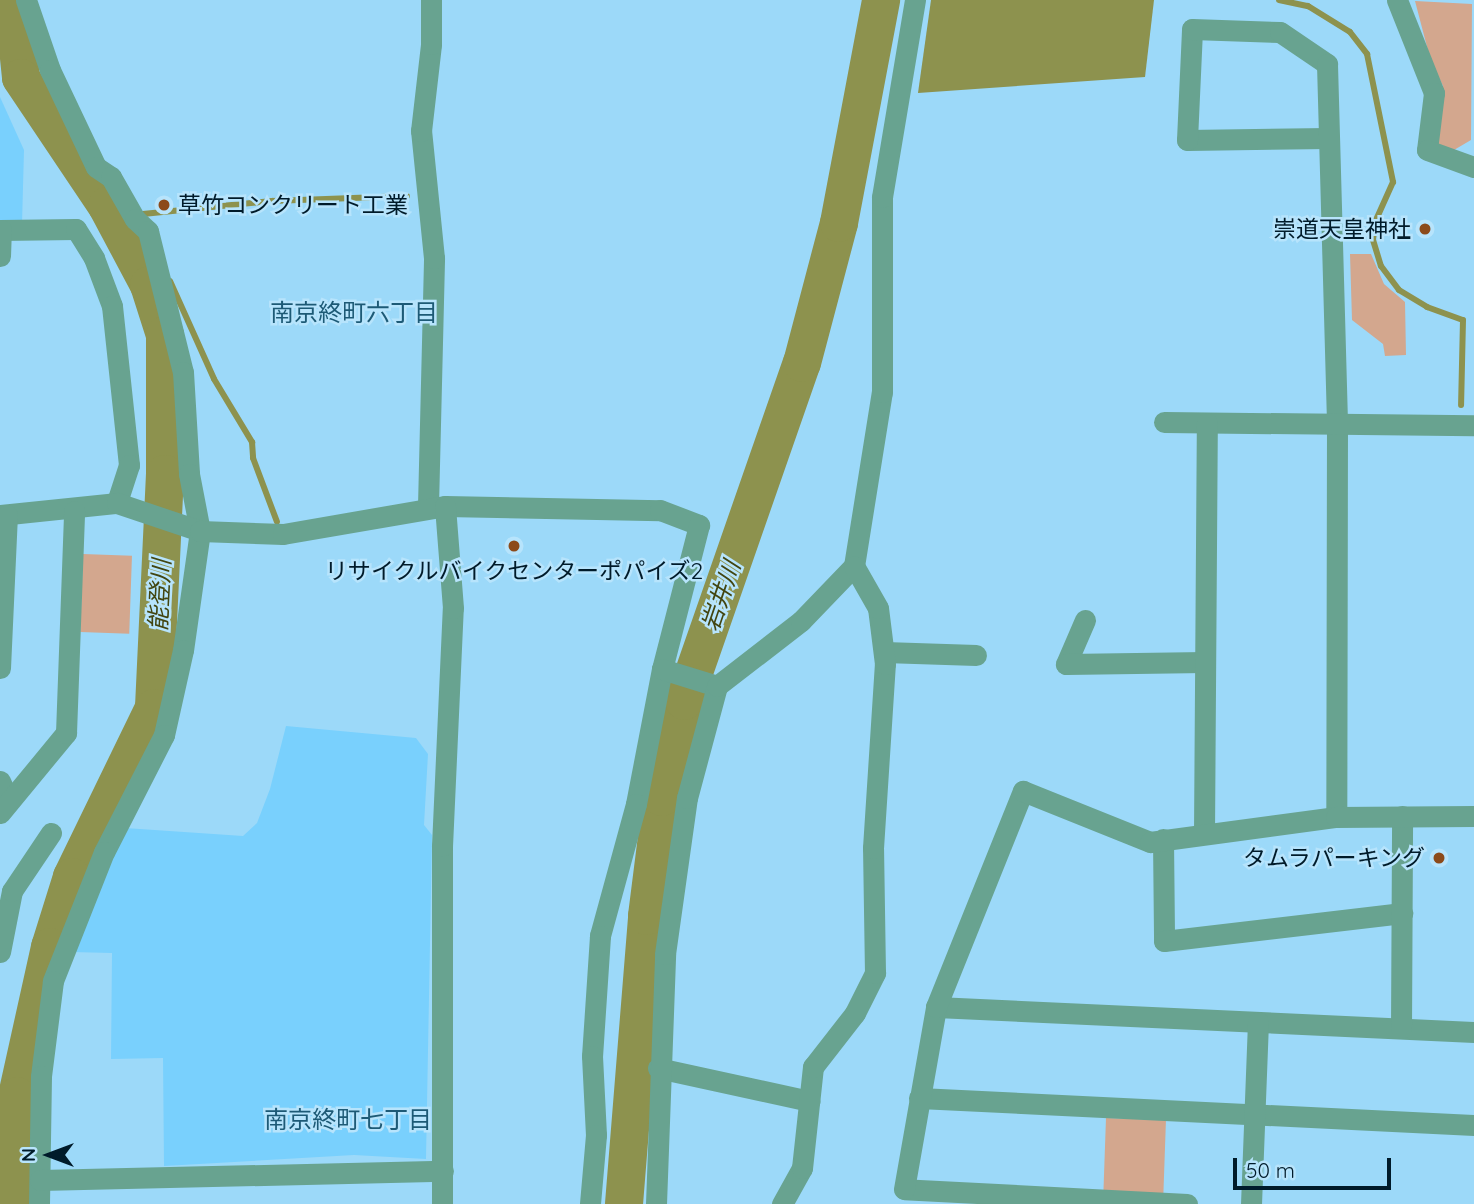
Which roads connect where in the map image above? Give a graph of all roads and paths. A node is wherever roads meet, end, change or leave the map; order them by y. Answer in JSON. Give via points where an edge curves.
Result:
{"nodes":[{"id":1,"x":26,"y":0,"type":"edge"},
{"id":2,"x":431,"y":0,"type":"edge"},
{"id":3,"x":915,"y":0,"type":"edge"},
{"id":4,"x":1397,"y":0,"type":"edge"},
{"id":5,"x":1328,"y":138,"type":"junction"},
{"id":6,"x":1474,"y":167,"type":"edge"},
{"id":7,"x":1,"y":230,"type":"edge"},
{"id":8,"x":0,"y":256,"type":"edge"},
{"id":9,"x":1164,"y":422,"type":"dead end"},
{"id":10,"x":1207,"y":423,"type":"junction"},
{"id":11,"x":1337,"y":424,"type":"junction"},
{"id":12,"x":1474,"y":425,"type":"edge"},
{"id":13,"x":117,"y":503,"type":"junction"},
{"id":14,"x":437,"y":506,"type":"junction"},
{"id":15,"x":74,"y":511,"type":"junction"},
{"id":16,"x":3,"y":515,"type":"edge"},
{"id":17,"x":193,"y":529,"type":"junction"},
{"id":18,"x":854,"y":566,"type":"junction"},
{"id":19,"x":1086,"y":621,"type":"dead end"},
{"id":20,"x":884,"y":652,"type":"junction"},
{"id":21,"x":976,"y":655,"type":"dead end"},
{"id":22,"x":1205,"y":662,"type":"junction"},
{"id":23,"x":0,"y":668,"type":"edge"},
{"id":24,"x":666,"y":669,"type":"junction"},
{"id":25,"x":713,"y":684,"type":"junction"},
{"id":26,"x":0,"y":781,"type":"edge"},
{"id":27,"x":5,"y":807,"type":"edge"},
{"id":28,"x":1402,"y":816,"type":"junction"},
{"id":29,"x":1474,"y":816,"type":"edge"},
{"id":30,"x":1336,"y":817,"type":"junction"},
{"id":31,"x":51,"y":833,"type":"dead end"},
{"id":32,"x":1204,"y":833,"type":"junction"},
{"id":33,"x":1163,"y":839,"type":"junction"},
{"id":34,"x":1402,"y":913,"type":"junction"},
{"id":35,"x":0,"y":952,"type":"edge"},
{"id":36,"x":936,"y":1007,"type":"junction"},
{"id":37,"x":1258,"y":1022,"type":"junction"},
{"id":38,"x":1402,"y":1028,"type":"junction"},
{"id":39,"x":1474,"y":1032,"type":"edge"},
{"id":40,"x":658,"y":1068,"type":"junction"},
{"id":41,"x":919,"y":1098,"type":"junction"},
{"id":42,"x":809,"y":1101,"type":"junction"},
{"id":43,"x":1254,"y":1114,"type":"junction"},
{"id":44,"x":1474,"y":1125,"type":"edge"},
{"id":45,"x":443,"y":1171,"type":"junction"},
{"id":46,"x":40,"y":1180,"type":"junction"},
{"id":47,"x":969,"y":1198,"type":"edge"},
{"id":48,"x":1086,"y":1201,"type":"edge"},
{"id":49,"x":40,"y":1204,"type":"edge"},
{"id":50,"x":442,"y":1204,"type":"edge"},
{"id":51,"x":590,"y":1204,"type":"edge"},
{"id":52,"x":656,"y":1204,"type":"edge"},
{"id":53,"x":782,"y":1204,"type":"edge"},
{"id":54,"x":1187,"y":1204,"type":"edge"},
{"id":55,"x":1251,"y":1204,"type":"edge"}],
"edges":[{"from":1,"to":17,"type":"street","via":[[50,70],[96,167],[111,177],[135,219],[148,230],[183,372]]},
{"from":2,"to":14,"type":"street","via":[[421,131],[434,258]]},
{"from":3,"to":18,"type":"street","via":[[883,197],[882,392]]},
{"from":4,"to":6,"type":"street","via":[[1434,93],[1427,150]]},
{"from":5,"to":5,"type":"street","via":[[1327,64],[1280,32],[1192,29],[1187,140]]},
{"from":5,"to":11,"type":"street"},
{"from":7,"to":8,"type":"street"},
{"from":7,"to":13,"type":"street","via":[[76,229],[94,258],[112,306],[129,465]]},
{"from":9,"to":10,"type":"street"},
{"from":10,"to":11,"type":"street"},
{"from":10,"to":22,"type":"street"},
{"from":11,"to":12,"type":"street"},
{"from":11,"to":30,"type":"street"},
{"from":13,"to":15,"type":"street"},
{"from":13,"to":17,"type":"street"},
{"from":14,"to":17,"type":"street","via":[[283,534]]},
{"from":14,"to":24,"type":"street","via":[[660,510],[699,525]]},
{"from":14,"to":45,"type":"street","via":[[453,608],[442,846]]},
{"from":15,"to":16,"type":"street"},
{"from":15,"to":27,"type":"street","via":[[66,733]]},
{"from":16,"to":23,"type":"street"},
{"from":17,"to":46,"type":"street","via":[[183,650],[164,736],[104,852],[53,981],[41,1076]]},
{"from":18,"to":20,"type":"street","via":[[878,608]]},
{"from":18,"to":25,"type":"street","via":[[801,621]]},
{"from":19,"to":22,"type":"street","via":[[1066,664]]},
{"from":20,"to":21,"type":"street"},
{"from":20,"to":42,"type":"street","via":[[883,744],[873,848],[875,973],[855,1013],[813,1067]]},
{"from":22,"to":32,"type":"street"},
{"from":24,"to":25,"type":"street"},
{"from":24,"to":51,"type":"street","via":[[600,936],[592,1056],[596,1135]]},
{"from":25,"to":40,"type":"street","via":[[687,798],[665,954]]},
{"from":26,"to":27,"type":"street"},
{"from":28,"to":29,"type":"street"},
{"from":28,"to":30,"type":"street"},
{"from":28,"to":34,"type":"street"},
{"from":30,"to":32,"type":"street"},
{"from":31,"to":35,"type":"street","via":[[12,891]]},
{"from":32,"to":33,"type":"street"},
{"from":33,"to":34,"type":"street","via":[[1164,941]]},
{"from":33,"to":36,"type":"street","via":[[1150,842],[1023,791]]},
{"from":34,"to":38,"type":"street"},
{"from":36,"to":37,"type":"street"},
{"from":36,"to":41,"type":"street"},
{"from":37,"to":38,"type":"street"},
{"from":37,"to":43,"type":"street"},
{"from":38,"to":39,"type":"street"},
{"from":40,"to":42,"type":"street"},
{"from":40,"to":52,"type":"street"},
{"from":41,"to":43,"type":"street"},
{"from":41,"to":47,"type":"street","via":[[904,1189]]},
{"from":42,"to":53,"type":"street","via":[[802,1168]]},
{"from":43,"to":44,"type":"street"},
{"from":43,"to":55,"type":"street"},
{"from":45,"to":46,"type":"street"},
{"from":45,"to":50,"type":"street"},
{"from":46,"to":49,"type":"street"},
{"from":47,"to":48,"type":"street"},
{"from":48,"to":54,"type":"street"}]}
